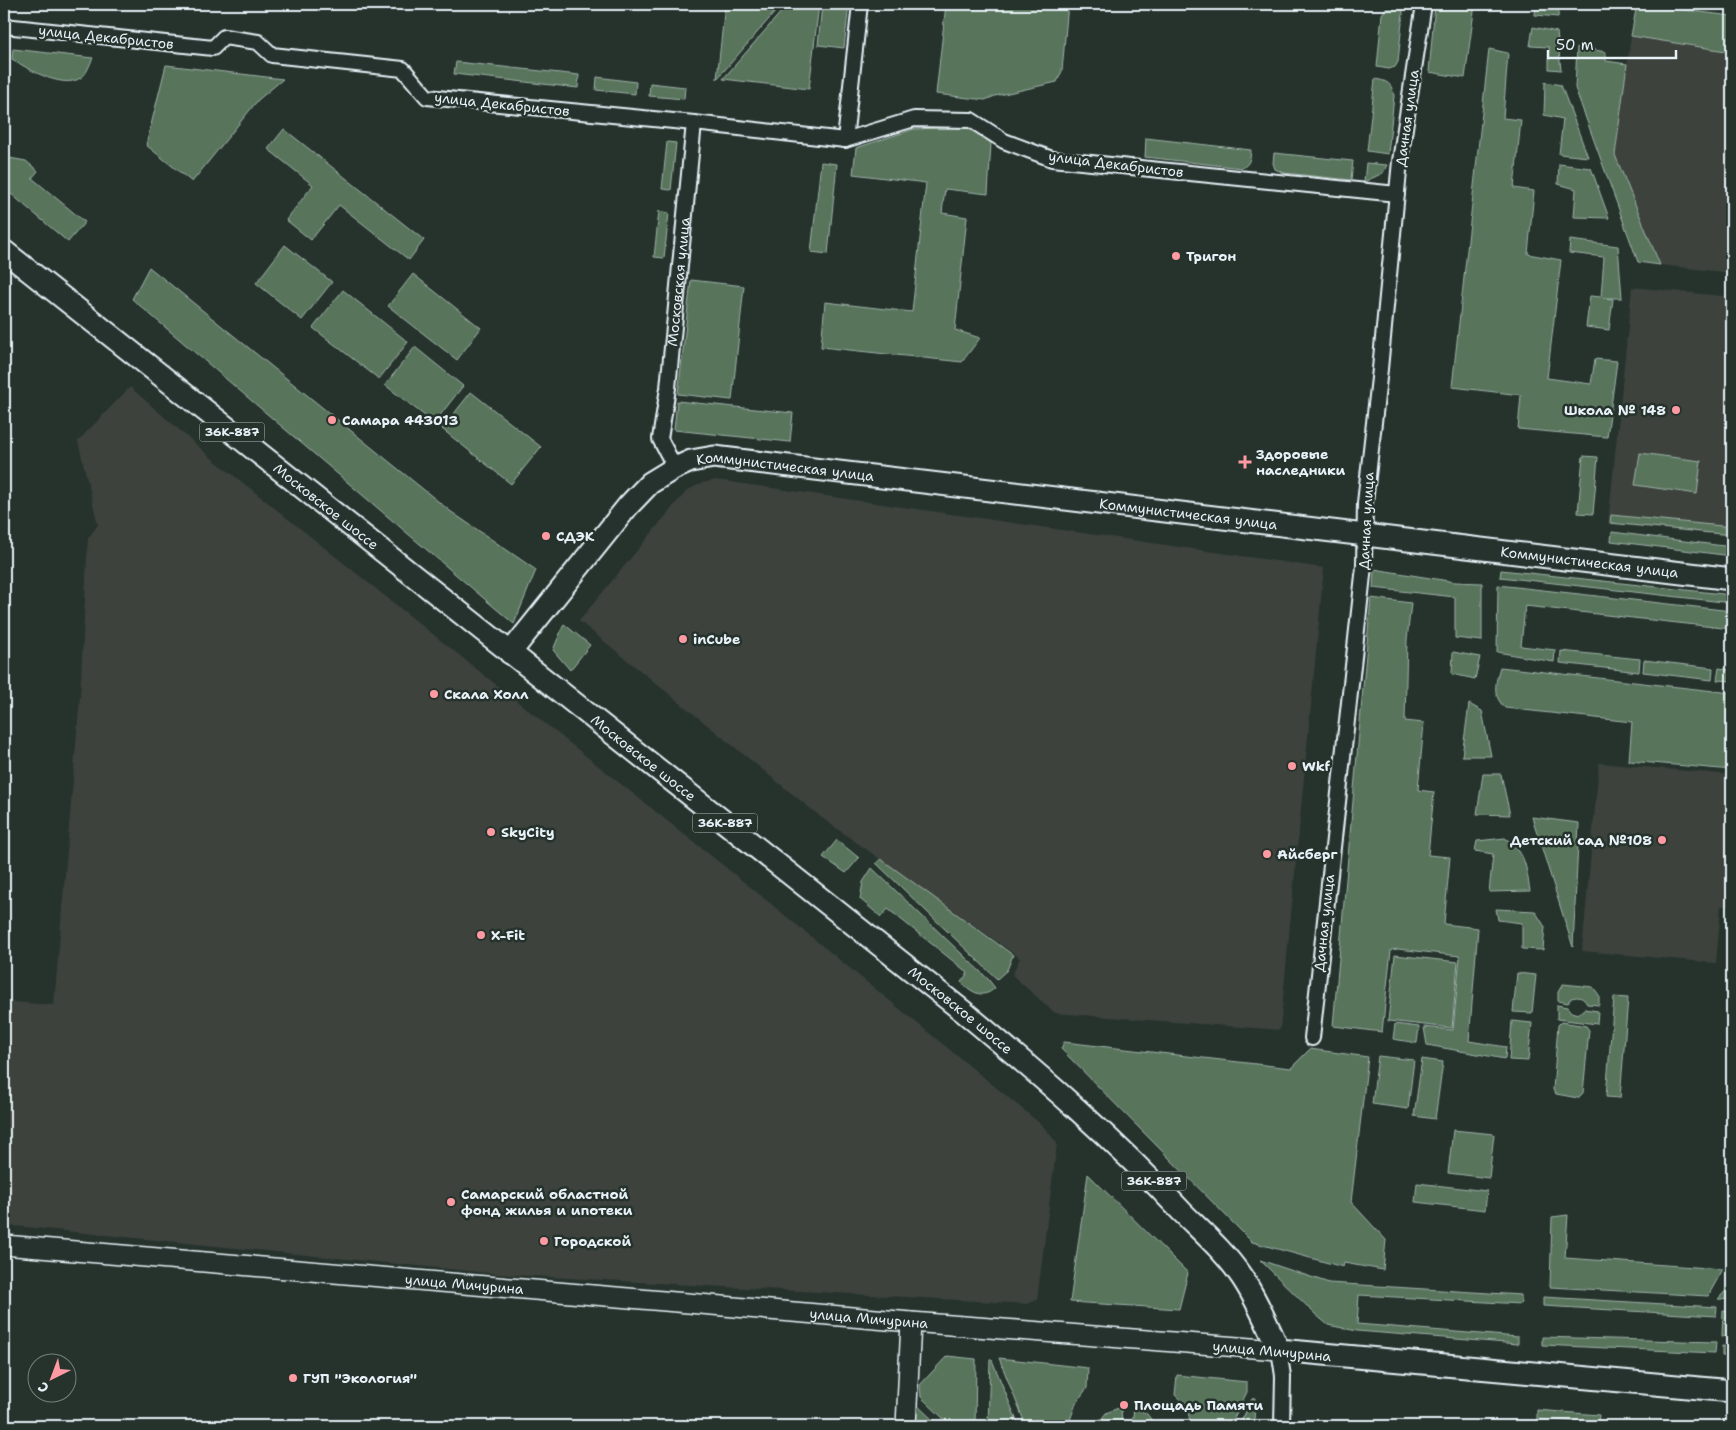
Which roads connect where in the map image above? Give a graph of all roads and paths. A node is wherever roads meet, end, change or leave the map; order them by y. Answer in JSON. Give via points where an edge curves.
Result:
{"nodes":[{"id":1,"x":860,"y":4,"type":"edge"},
{"id":2,"x":1424,"y":4,"type":"edge"},
{"id":3,"x":4,"y":26,"type":"edge"},
{"id":4,"x":694,"y":123,"type":"junction"},
{"id":5,"x":845,"y":140,"type":"junction"},
{"id":6,"x":1397,"y":194,"type":"junction"},
{"id":7,"x":4,"y":251,"type":"edge"},
{"id":8,"x":675,"y":468,"type":"junction"},
{"id":9,"x":1363,"y":535,"type":"junction"},
{"id":10,"x":1732,"y":579,"type":"edge"},
{"id":11,"x":510,"y":653,"type":"junction"},
{"id":12,"x":1312,"y":1038,"type":"dead end"},
{"id":13,"x":4,"y":1245,"type":"edge"},
{"id":14,"x":911,"y":1322,"type":"junction"},
{"id":15,"x":1279,"y":1350,"type":"junction"},
{"id":16,"x":1732,"y":1391,"type":"edge"},
{"id":17,"x":906,"y":1426,"type":"edge"},
{"id":18,"x":1282,"y":1426,"type":"edge"}],
"edges":[{"from":1,"to":5,"type":"street"},
{"from":2,"to":6,"type":"street","name":"Дачная улица"},
{"from":3,"to":4,"type":"street","name":"улица Декабристов","via":[[213,48],[224,37],[258,42],[272,55],[402,70],[427,97]]},
{"from":4,"to":5,"type":"street"},
{"from":4,"to":8,"type":"street","name":"Московская улица","via":[[660,440]]},
{"from":5,"to":6,"type":"street","name":"улица Декабристов","via":[[914,119],[971,120],[1004,141],[1052,159]]},
{"from":6,"to":9,"type":"street","name":"Дачная улица"},
{"from":7,"to":11,"type":"main road","name":"Московское шоссе","number":"36К-887"},
{"from":8,"to":9,"type":"main road","name":"Коммунистическая улица","via":[[714,457]]},
{"from":8,"to":11,"type":"main road","name":"Коммунистическая улица","via":[[650,483],[628,506]]},
{"from":9,"to":10,"type":"main road","name":"Коммунистическая улица"},
{"from":9,"to":12,"type":"street","name":"Дачная улица","via":[[1364,566]]},
{"from":11,"to":15,"type":"main road","name":"Московское шоссе","number":"36К-887","via":[[957,1006],[1076,1108],[1155,1183],[1240,1274],[1257,1301]]},
{"from":13,"to":14,"type":"main road","name":"улица Мичурина"},
{"from":14,"to":15,"type":"main road","name":"улица Мичурина"},
{"from":14,"to":17,"type":"main road"},
{"from":15,"to":16,"type":"main road","name":"улица Мичурина"},
{"from":15,"to":18,"type":"street","via":[[1283,1376]]}]}
